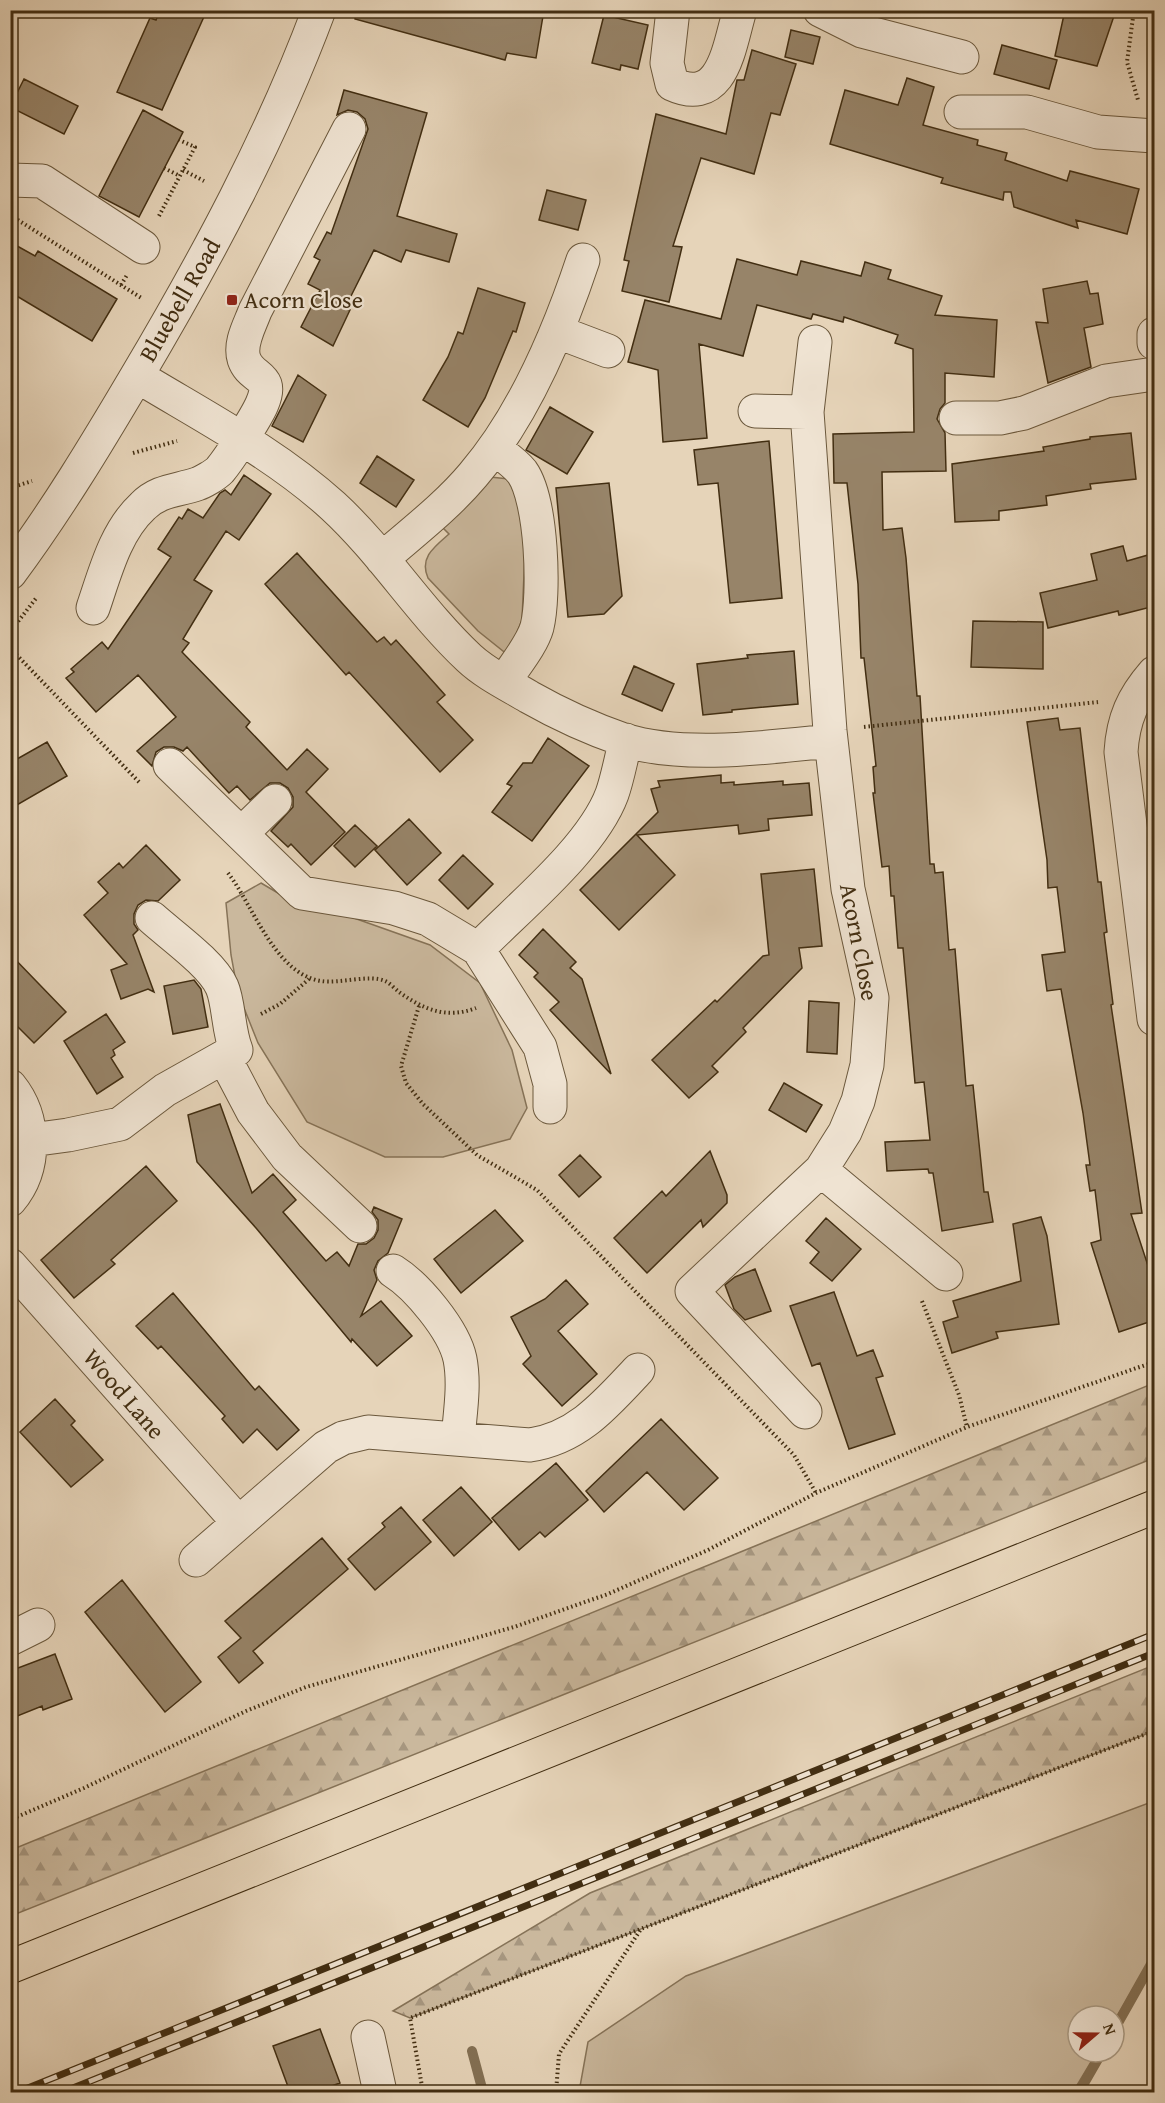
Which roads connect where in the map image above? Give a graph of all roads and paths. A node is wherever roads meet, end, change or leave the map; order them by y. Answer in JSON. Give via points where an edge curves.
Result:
{"nodes":[{"id":1,"x":319,"y":10,"type":"edge"},
{"id":2,"x":673,"y":10,"type":"edge"},
{"id":3,"x":740,"y":10,"type":"edge"},
{"id":4,"x":820,"y":10,"type":"edge"},
{"id":5,"x":1134,"y":10,"type":"edge"},
{"id":6,"x":962,"y":57,"type":"dead end"},
{"id":7,"x":962,"y":112,"type":"dead end"},
{"id":8,"x":349,"y":129,"type":"dead end"},
{"id":9,"x":1152,"y":136,"type":"edge"},
{"id":10,"x":179,"y":140,"type":"dead end"},
{"id":11,"x":164,"y":168,"type":"dead end"},
{"id":12,"x":183,"y":170,"type":"junction"},
{"id":13,"x":180,"y":176,"type":"junction"},
{"id":14,"x":10,"y":180,"type":"edge"},
{"id":15,"x":204,"y":181,"type":"dead end"},
{"id":16,"x":10,"y":215,"type":"edge"},
{"id":17,"x":143,"y":247,"type":"joint"},
{"id":18,"x":584,"y":260,"type":"dead end"},
{"id":19,"x":143,"y":299,"type":"dead end"},
{"id":20,"x":558,"y":332,"type":"junction"},
{"id":21,"x":1155,"y":334,"type":"edge"},
{"id":22,"x":815,"y":342,"type":"dead end"},
{"id":23,"x":1155,"y":343,"type":"edge"},
{"id":24,"x":608,"y":351,"type":"dead end"},
{"id":25,"x":1155,"y":374,"type":"edge"},
{"id":26,"x":137,"y":376,"type":"junction"},
{"id":27,"x":755,"y":411,"type":"dead end"},
{"id":28,"x":807,"y":412,"type":"junction"},
{"id":29,"x":956,"y":418,"type":"dead end"},
{"id":30,"x":240,"y":439,"type":"junction"},
{"id":31,"x":494,"y":448,"type":"junction"},
{"id":32,"x":382,"y":558,"type":"junction"},
{"id":33,"x":13,"y":564,"type":"edge"},
{"id":34,"x":93,"y":608,"type":"dead end"},
{"id":35,"x":10,"y":648,"type":"edge"},
{"id":36,"x":1155,"y":673,"type":"edge"},
{"id":37,"x":504,"y":682,"type":"junction"},
{"id":38,"x":1134,"y":698,"type":"junction"},
{"id":39,"x":830,"y":736,"type":"junction"},
{"id":40,"x":626,"y":740,"type":"junction"},
{"id":41,"x":170,"y":765,"type":"dead end"},
{"id":42,"x":141,"y":783,"type":"dead end"},
{"id":43,"x":275,"y":801,"type":"dead end"},
{"id":44,"x":242,"y":833,"type":"junction"},
{"id":45,"x":221,"y":866,"type":"dead end"},
{"id":46,"x":152,"y":918,"type":"dead end"},
{"id":47,"x":478,"y":949,"type":"junction"},
{"id":48,"x":309,"y":979,"type":"junction"},
{"id":49,"x":508,"y":992,"type":"junction"},
{"id":50,"x":419,"y":1006,"type":"junction"},
{"id":51,"x":1155,"y":1019,"type":"edge"},
{"id":52,"x":230,"y":1046,"type":"junction"},
{"id":53,"x":10,"y":1086,"type":"edge"},
{"id":54,"x":550,"y":1107,"type":"dead end"},
{"id":55,"x":31,"y":1140,"type":"junction"},
{"id":56,"x":821,"y":1170,"type":"junction"},
{"id":57,"x":10,"y":1200,"type":"edge"},
{"id":58,"x":360,"y":1226,"type":"dead end"},
{"id":59,"x":10,"y":1265,"type":"edge"},
{"id":60,"x":393,"y":1271,"type":"dead end"},
{"id":61,"x":933,"y":1284,"type":"joint"},
{"id":62,"x":1155,"y":1362,"type":"edge"},
{"id":63,"x":639,"y":1370,"type":"dead end"},
{"id":64,"x":804,"y":1412,"type":"dead end"},
{"id":65,"x":967,"y":1427,"type":"junction"},
{"id":66,"x":458,"y":1439,"type":"junction"},
{"id":67,"x":816,"y":1493,"type":"junction"},
{"id":68,"x":1155,"y":1507,"type":"edge"},
{"id":69,"x":238,"y":1522,"type":"junction"},
{"id":70,"x":196,"y":1560,"type":"dead end"},
{"id":71,"x":1155,"y":1731,"type":"edge"},
{"id":72,"x":10,"y":1816,"type":"edge"},
{"id":73,"x":641,"y":1929,"type":"junction"},
{"id":74,"x":10,"y":1967,"type":"edge"},
{"id":75,"x":368,"y":2037,"type":"dead end"},
{"id":76,"x":380,"y":2092,"type":"edge"},
{"id":77,"x":423,"y":2092,"type":"edge"},
{"id":78,"x":556,"y":2092,"type":"edge"}],
"edges":[{"from":1,"to":26,"type":"street","name":"Bluebell Road","via":[[233,207],[177,312]]},
{"from":2,"to":3,"type":"street","via":[[667,63],[672,84],[687,91],[703,88],[721,70]]},
{"from":4,"to":6,"type":"street","via":[[862,31]]},
{"from":5,"to":9,"type":"path","via":[[1127,62]]},
{"from":7,"to":9,"type":"street","via":[[1026,112],[1098,132]]},
{"from":8,"to":30,"type":"street","via":[[244,338],[244,358],[249,368],[262,377],[266,389],[262,405]]},
{"from":10,"to":12,"type":"path","via":[[195,147]]},
{"from":11,"to":13,"type":"path"},
{"from":12,"to":13,"type":"path"},
{"from":12,"to":15,"type":"path"},
{"from":13,"to":17,"type":"path"},
{"from":14,"to":17,"type":"street","via":[[42,181]]},
{"from":16,"to":19,"type":"path"},
{"from":18,"to":20,"type":"street"},
{"from":20,"to":24,"type":"street"},
{"from":20,"to":31,"type":"street"},
{"from":21,"to":23,"type":"street"},
{"from":22,"to":28,"type":"street","name":"Acorn Close"},
{"from":25,"to":29,"type":"street","via":[[1106,381],[1024,413],[1000,418]]},
{"from":26,"to":30,"type":"street"},
{"from":26,"to":33,"type":"street","name":"Bluebell Road","via":[[86,462]]},
{"from":27,"to":28,"type":"street"},
{"from":28,"to":39,"type":"street","name":"Acorn Close"},
{"from":30,"to":32,"type":"street","via":[[333,506]]},
{"from":30,"to":34,"type":"street","via":[[219,471],[198,484],[158,494],[142,507],[126,526]]},
{"from":31,"to":32,"type":"street","via":[[438,511]]},
{"from":31,"to":37,"type":"street","via":[[522,472],[534,503],[540,559],[541,601],[536,629]]},
{"from":32,"to":37,"type":"street","via":[[430,618],[471,660]]},
{"from":35,"to":42,"type":"path"},
{"from":36,"to":38,"type":"street"},
{"from":37,"to":40,"type":"street","via":[[553,711]]},
{"from":38,"to":39,"type":"path"},
{"from":38,"to":51,"type":"street","via":[[1123,725],[1121,752]]},
{"from":39,"to":40,"type":"street","via":[[736,750],[679,748]]},
{"from":39,"to":56,"type":"street","name":"Acorn Close","via":[[845,865],[869,978],[872,1015],[867,1065],[858,1101],[845,1132]]},
{"from":40,"to":47,"type":"street","via":[[612,794],[597,823],[562,866]]},
{"from":41,"to":44,"type":"street"},
{"from":43,"to":44,"type":"street"},
{"from":44,"to":47,"type":"street","via":[[303,893],[394,908],[428,919]]},
{"from":45,"to":48,"type":"path","via":[[272,947]]},
{"from":46,"to":52,"type":"street","via":[[210,970],[223,987]]},
{"from":47,"to":49,"type":"street"},
{"from":48,"to":50,"type":"path","via":[[333,983],[385,981]]},
{"from":48,"to":52,"type":"path"},
{"from":49,"to":50,"type":"path","via":[[473,1009],[452,1013]]},
{"from":49,"to":54,"type":"street","via":[[540,1047],[550,1084]]},
{"from":50,"to":67,"type":"path","via":[[401,1066],[406,1083],[423,1104],[477,1155],[537,1190],[794,1455]]},
{"from":52,"to":55,"type":"street","via":[[120,1124]]},
{"from":52,"to":58,"type":"street","via":[[253,1112],[287,1157]]},
{"from":53,"to":55,"type":"street","via":[[28,1117]]},
{"from":55,"to":57,"type":"street","via":[[27,1169]]},
{"from":56,"to":61,"type":"street","via":[[865,1207]]},
{"from":56,"to":64,"type":"street","name":"Acorn Close","via":[[692,1291]]},
{"from":59,"to":69,"type":"street","name":"Wood Lane"},
{"from":60,"to":66,"type":"street","via":[[409,1281],[429,1304],[460,1357]]},
{"from":61,"to":65,"type":"path","via":[[925,1313],[959,1395]]},
{"from":62,"to":65,"type":"path"},
{"from":63,"to":66,"type":"street","via":[[598,1413],[551,1442],[530,1445]]},
{"from":65,"to":67,"type":"path"},
{"from":66,"to":69,"type":"street","via":[[368,1431],[343,1438],[326,1447]]},
{"from":67,"to":72,"type":"path","via":[[708,1550],[608,1594],[514,1627],[306,1687],[215,1724],[84,1788],[12,1819]]},
{"from":68,"to":74,"type":"highway"},
{"from":69,"to":70,"type":"street"},
{"from":71,"to":73,"type":"path"},
{"from":73,"to":77,"type":"path","via":[[410,2019]]},
{"from":73,"to":78,"type":"path","via":[[559,2054]]},
{"from":75,"to":76,"type":"street"}]}
